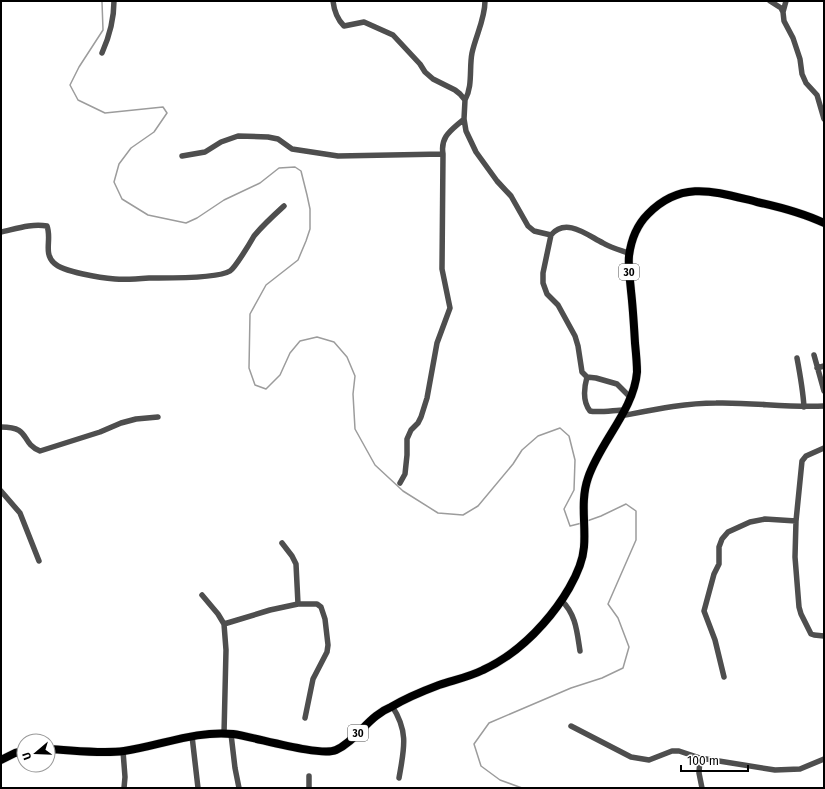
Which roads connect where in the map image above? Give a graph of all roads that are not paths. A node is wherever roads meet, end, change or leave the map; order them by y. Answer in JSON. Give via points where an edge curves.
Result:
{"nodes":[{"id":1,"x":114,"y":1,"type":"edge"},
{"id":2,"x":333,"y":1,"type":"edge"},
{"id":3,"x":485,"y":1,"type":"edge"},
{"id":4,"x":770,"y":1,"type":"edge"},
{"id":5,"x":786,"y":1,"type":"edge"},
{"id":6,"x":783,"y":12,"type":"junction"},
{"id":7,"x":102,"y":53,"type":"dead end"},
{"id":8,"x":465,"y":100,"type":"junction"},
{"id":9,"x":823,"y":116,"type":"edge"},
{"id":10,"x":464,"y":119,"type":"junction"},
{"id":11,"x":443,"y":154,"type":"junction"},
{"id":12,"x":182,"y":156,"type":"dead end"},
{"id":13,"x":284,"y":206,"type":"dead end"},
{"id":14,"x":824,"y":222,"type":"edge"},
{"id":15,"x":1,"y":232,"type":"edge"},
{"id":16,"x":551,"y":235,"type":"junction"},
{"id":17,"x":629,"y":253,"type":"junction"},
{"id":18,"x":814,"y":355,"type":"dead end"},
{"id":19,"x":797,"y":358,"type":"dead end"},
{"id":20,"x":824,"y":366,"type":"edge"},
{"id":21,"x":817,"y":368,"type":"junction"},
{"id":22,"x":587,"y":377,"type":"junction"},
{"id":23,"x":824,"y":391,"type":"edge"},
{"id":24,"x":630,"y":397,"type":"junction"},
{"id":25,"x":824,"y":406,"type":"edge"},
{"id":26,"x":804,"y":407,"type":"junction"},
{"id":27,"x":622,"y":413,"type":"junction"},
{"id":28,"x":158,"y":417,"type":"dead end"},
{"id":29,"x":1,"y":427,"type":"edge"},
{"id":30,"x":824,"y":448,"type":"edge"},
{"id":31,"x":400,"y":483,"type":"dead end"},
{"id":32,"x":1,"y":491,"type":"edge"},
{"id":33,"x":796,"y":520,"type":"junction"},
{"id":34,"x":282,"y":543,"type":"dead end"},
{"id":35,"x":39,"y":561,"type":"dead end"},
{"id":36,"x":202,"y":595,"type":"dead end"},
{"id":37,"x":561,"y":600,"type":"junction"},
{"id":38,"x":298,"y":604,"type":"junction"},
{"id":39,"x":224,"y":624,"type":"junction"},
{"id":40,"x":824,"y":636,"type":"edge"},
{"id":41,"x":580,"y":651,"type":"dead end"},
{"id":42,"x":724,"y":677,"type":"dead end"},
{"id":43,"x":392,"y":706,"type":"junction"},
{"id":44,"x":305,"y":718,"type":"dead end"},
{"id":45,"x":571,"y":726,"type":"dead end"},
{"id":46,"x":227,"y":734,"type":"junction"},
{"id":47,"x":192,"y":736,"type":"junction"},
{"id":48,"x":56,"y":750,"type":"edge"},
{"id":49,"x":123,"y":751,"type":"junction"},
{"id":50,"x":16,"y":753,"type":"edge"},
{"id":51,"x":700,"y":758,"type":"junction"},
{"id":52,"x":824,"y":759,"type":"edge"},
{"id":53,"x":1,"y":760,"type":"edge"},
{"id":54,"x":309,"y":776,"type":"dead end"},
{"id":55,"x":399,"y":778,"type":"dead end"},
{"id":56,"x":124,"y":788,"type":"edge"},
{"id":57,"x":198,"y":788,"type":"edge"},
{"id":58,"x":239,"y":788,"type":"edge"},
{"id":59,"x":309,"y":788,"type":"edge"},
{"id":60,"x":702,"y":788,"type":"edge"}],
"edges":[{"from":1,"to":7,"type":"street","via":[[112,28]]},
{"from":2,"to":8,"type":"street","via":[[334,10],[344,26],[364,22],[393,34],[425,72],[455,90]]},
{"from":3,"to":8,"type":"street","via":[[484,15],[472,53],[469,87]]},
{"from":4,"to":6,"type":"street"},
{"from":5,"to":6,"type":"street"},
{"from":6,"to":9,"type":"street","via":[[786,26],[795,42],[802,74],[817,95]]},
{"from":8,"to":10,"type":"street"},
{"from":10,"to":11,"type":"street","via":[[444,139]]},
{"from":10,"to":16,"type":"street","via":[[466,131],[476,152],[493,177],[511,196],[528,226],[534,231]]},
{"from":11,"to":12,"type":"street","via":[[338,156],[292,149],[268,137],[238,136],[221,142],[205,152]]},
{"from":11,"to":31,"type":"street","via":[[442,269],[450,308],[437,343],[421,417],[407,439],[404,474]]},
{"from":13,"to":15,"type":"street","via":[[255,235],[231,270],[223,274],[198,277],[116,279],[72,272],[55,265],[50,259],[46,226],[29,226]]},
{"from":14,"to":17,"type":"highway","number":"30","via":[[731,195],[691,191],[677,194],[645,217],[633,238]]},
{"from":16,"to":17,"type":"street","via":[[560,228],[575,229]]},
{"from":16,"to":22,"type":"street","via":[[543,272],[544,286],[548,297],[559,307],[575,336],[581,369]]},
{"from":17,"to":24,"type":"highway","number":"30","via":[[637,367]]},
{"from":18,"to":21,"type":"street"},
{"from":19,"to":26,"type":"street"},
{"from":20,"to":21,"type":"street"},
{"from":21,"to":23,"type":"street"},
{"from":22,"to":24,"type":"street","via":[[617,384]]},
{"from":22,"to":27,"type":"street","via":[[584,394],[590,411]]},
{"from":24,"to":27,"type":"highway","number":"30"},
{"from":25,"to":26,"type":"street"},
{"from":26,"to":27,"type":"street","via":[[714,403]]},
{"from":27,"to":37,"type":"highway","number":"30","via":[[589,475],[584,492],[583,556]]},
{"from":28,"to":29,"type":"street","via":[[128,421],[40,451],[32,448],[20,430]]},
{"from":30,"to":33,"type":"street","via":[[806,456],[802,461]]},
{"from":32,"to":35,"type":"street","via":[[20,513]]},
{"from":33,"to":40,"type":"street","via":[[795,557],[800,611],[811,634]]},
{"from":33,"to":42,"type":"street","via":[[765,519],[750,522],[728,532],[722,539],[719,547],[719,564],[704,611]]},
{"from":34,"to":38,"type":"street","via":[[296,564]]},
{"from":36,"to":39,"type":"street"},
{"from":37,"to":41,"type":"street","via":[[573,618]]},
{"from":37,"to":43,"type":"highway","number":"30","via":[[531,636],[504,658],[468,677],[416,694]]},
{"from":38,"to":39,"type":"street"},
{"from":38,"to":44,"type":"street","via":[[317,604],[321,607],[328,645],[313,679]]},
{"from":39,"to":46,"type":"street"},
{"from":43,"to":46,"type":"highway","number":"30","via":[[333,751],[316,751]]},
{"from":43,"to":55,"type":"street","via":[[401,719],[403,731],[404,750]]},
{"from":45,"to":51,"type":"street","via":[[631,756],[649,760],[675,751]]},
{"from":46,"to":47,"type":"highway","number":"30"},
{"from":46,"to":58,"type":"street"},
{"from":47,"to":49,"type":"highway","number":"30"},
{"from":47,"to":57,"type":"street"},
{"from":48,"to":49,"type":"highway","number":"30"},
{"from":49,"to":56,"type":"street"},
{"from":50,"to":53,"type":"highway"},
{"from":51,"to":52,"type":"street","via":[[775,770],[800,769]]},
{"from":51,"to":60,"type":"street"},
{"from":54,"to":59,"type":"street"}]}
